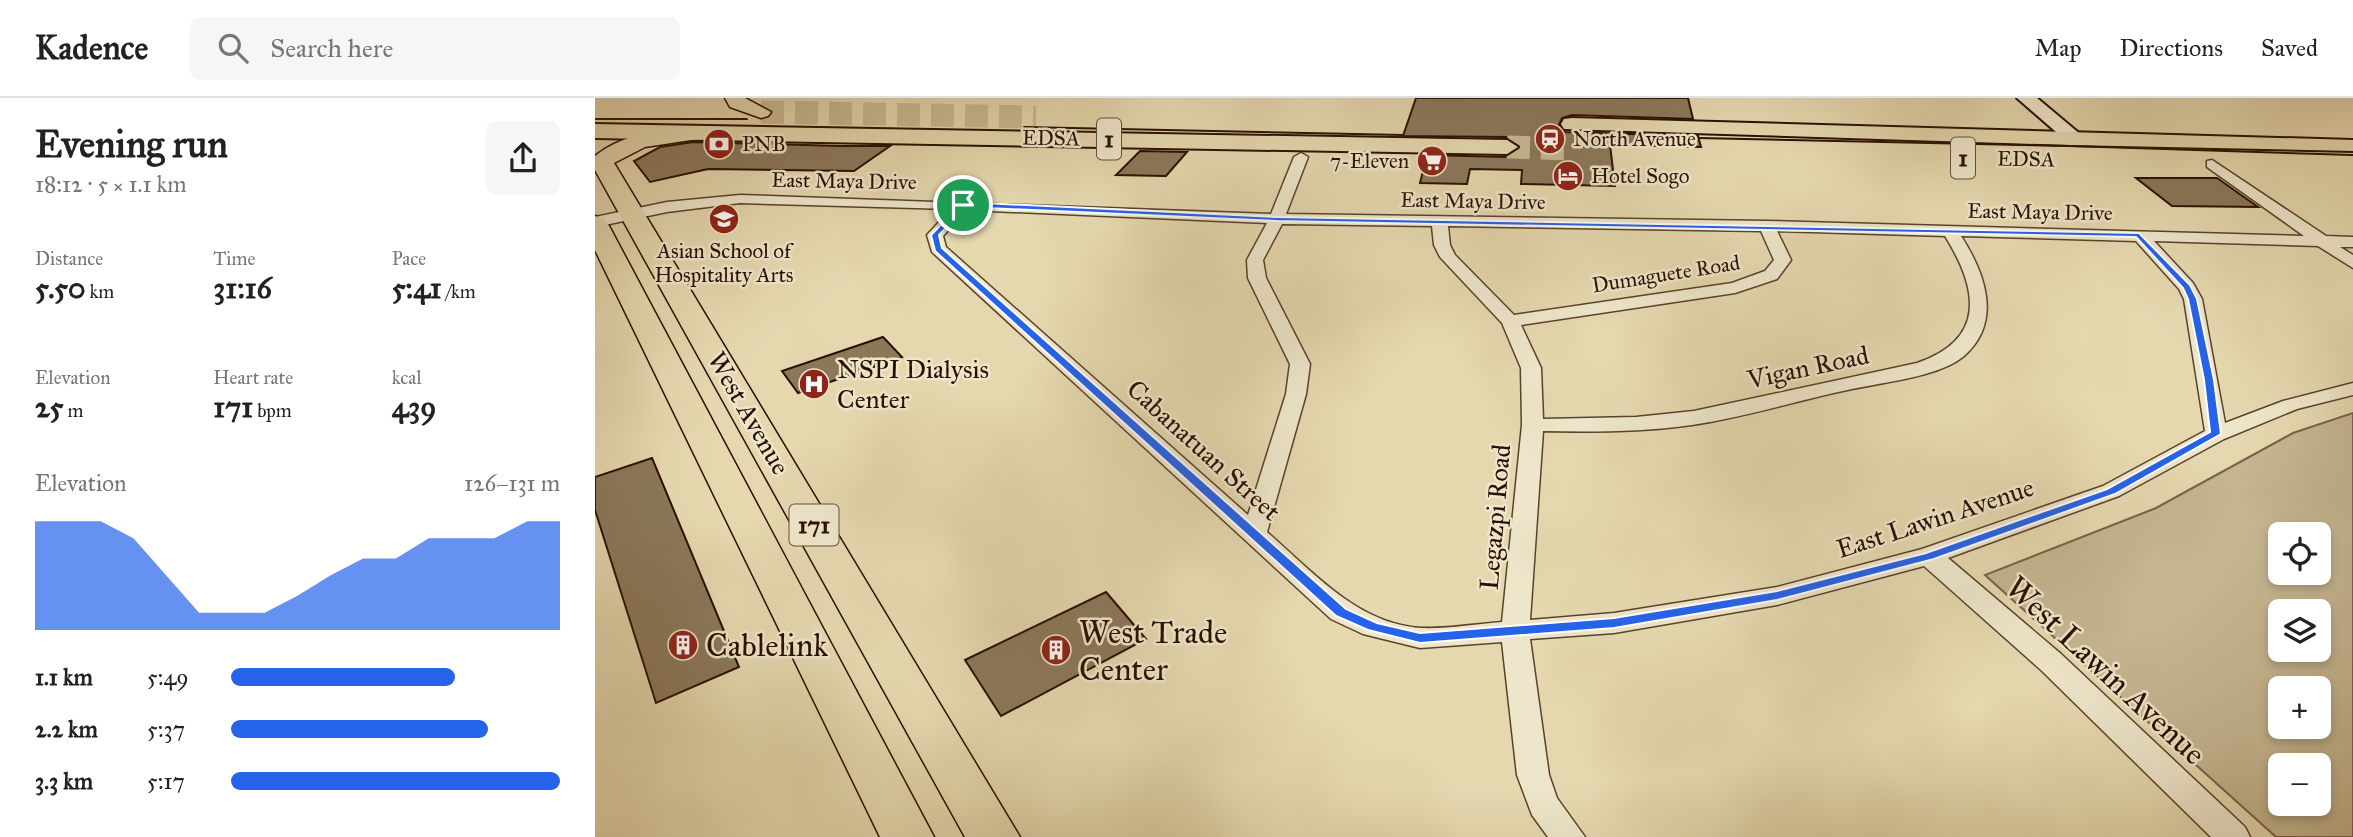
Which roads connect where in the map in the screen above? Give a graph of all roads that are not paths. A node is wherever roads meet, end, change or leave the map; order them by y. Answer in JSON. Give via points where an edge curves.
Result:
{"nodes":[{"id":1,"x":728,"y":104,"type":"edge"},
{"id":2,"x":2019,"y":105,"type":"edge"},
{"id":3,"x":630,"y":111,"type":"dead end"},
{"id":4,"x":595,"y":112,"type":"edge"},
{"id":5,"x":761,"y":112,"type":"tunnel mouth"},
{"id":6,"x":1572,"y":124,"type":"tunnel mouth"},
{"id":7,"x":2045,"y":124,"type":"junction"},
{"id":8,"x":595,"y":131,"type":"edge"},
{"id":9,"x":711,"y":132,"type":"junction"},
{"id":10,"x":1989,"y":135,"type":"junction"},
{"id":11,"x":2353,"y":141,"type":"edge"},
{"id":12,"x":1507,"y":147,"type":"tunnel mouth"},
{"id":13,"x":2353,"y":147,"type":"edge"},
{"id":14,"x":1884,"y":156,"type":"dead end"},
{"id":15,"x":1301,"y":157,"type":"dead end"},
{"id":16,"x":2219,"y":164,"type":"junction"},
{"id":17,"x":2353,"y":167,"type":"edge"},
{"id":18,"x":963,"y":205,"type":"junction"},
{"id":19,"x":634,"y":214,"type":"junction"},
{"id":20,"x":1277,"y":219,"type":"junction"},
{"id":21,"x":1440,"y":222,"type":"junction"},
{"id":22,"x":595,"y":223,"type":"edge"},
{"id":23,"x":1767,"y":226,"type":"junction"},
{"id":24,"x":1950,"y":231,"type":"junction"},
{"id":25,"x":2139,"y":235,"type":"junction"},
{"id":26,"x":2323,"y":240,"type":"junction"},
{"id":27,"x":2353,"y":242,"type":"edge"},
{"id":28,"x":2353,"y":264,"type":"edge"},
{"id":29,"x":1510,"y":321,"type":"junction"},
{"id":30,"x":2353,"y":389,"type":"edge"},
{"id":31,"x":1533,"y":425,"type":"junction"},
{"id":32,"x":2216,"y":434,"type":"junction"},
{"id":33,"x":1255,"y":532,"type":"junction"},
{"id":34,"x":1929,"y":556,"type":"junction"},
{"id":35,"x":1515,"y":632,"type":"junction"},
{"id":36,"x":907,"y":837,"type":"edge"},
{"id":37,"x":993,"y":837,"type":"edge"},
{"id":38,"x":1568,"y":837,"type":"edge"},
{"id":39,"x":2233,"y":837,"type":"edge"}],
"edges":[{"from":1,"to":5,"type":"highway"},
{"from":2,"to":7,"type":"street"},
{"from":3,"to":4,"type":"highway"},
{"from":6,"to":10,"type":"highway","name":"EDSA","number":"1"},
{"from":7,"to":10,"type":"main road","name":"EDSA","number":"1"},
{"from":7,"to":11,"type":"main road","name":"EDSA","number":"1","via":[[2070,134]]},
{"from":8,"to":9,"type":"highway","name":"EDSA","number":"1"},
{"from":9,"to":12,"type":"highway","name":"EDSA","number":"1"},
{"from":9,"to":19,"type":"main road","name":"West Avenue","number":"171","via":[[639,144],[602,162]]},
{"from":10,"to":13,"type":"highway","name":"EDSA","number":"1"},
{"from":14,"to":16,"type":"highway","name":"EDSA","number":"1"},
{"from":15,"to":20,"type":"street"},
{"from":16,"to":17,"type":"highway","name":"EDSA","number":"1"},
{"from":16,"to":26,"type":"street","via":[[2245,190]]},
{"from":18,"to":19,"type":"street","name":"East Maya Drive","via":[[718,200]]},
{"from":18,"to":20,"type":"street","name":"East Maya Drive"},
{"from":18,"to":33,"type":"street","name":"Cabanatuan Street","via":[[935,235],[938,249]]},
{"from":19,"to":22,"type":"street","name":"East Maya Drive"},
{"from":19,"to":37,"type":"main road","name":"West Avenue","number":"171"},
{"from":20,"to":21,"type":"street","name":"East Maya Drive"},
{"from":20,"to":33,"type":"street","via":[[1257,254],[1255,268],[1300,364],[1296,394]]},
{"from":21,"to":23,"type":"street","name":"East Maya Drive"},
{"from":21,"to":29,"type":"street","name":"Legazpi Road","via":[[1448,257]]},
{"from":22,"to":36,"type":"main road","name":"West Avenue","number":"171"},
{"from":23,"to":24,"type":"street","name":"East Maya Drive"},
{"from":23,"to":29,"type":"street","name":"Dumaguete Road","via":[[1783,260],[1778,270],[1759,282]]},
{"from":24,"to":25,"type":"street","name":"East Maya Drive"},
{"from":24,"to":31,"type":"street","name":"Vigan Road","via":[[1971,262],[1979,296],[1976,324],[1953,355],[1893,375],[1707,416],[1638,424]]},
{"from":25,"to":26,"type":"street","name":"East Maya Drive"},
{"from":25,"to":32,"type":"street","via":[[2193,299]]},
{"from":26,"to":27,"type":"street","name":"East Maya Drive"},
{"from":26,"to":28,"type":"street"},
{"from":29,"to":31,"type":"street","name":"Legazpi Road","via":[[1531,368]]},
{"from":30,"to":32,"type":"street","name":"East Lawin Avenue","via":[[2290,405]]},
{"from":31,"to":35,"type":"street","name":"Legazpi Road"},
{"from":32,"to":34,"type":"street","name":"East Lawin Avenue","via":[[2111,491]]},
{"from":33,"to":35,"type":"street","name":"Cabanatuan Street","via":[[1341,612],[1373,627],[1420,638]]},
{"from":34,"to":35,"type":"street","name":"East Lawin Avenue","via":[[1777,596],[1614,623]]},
{"from":34,"to":39,"type":"street","name":"West Lawin Avenue","via":[[2051,662]]},
{"from":35,"to":38,"type":"street","name":"Legazpi Road","via":[[1533,775],[1543,805]]}]}
